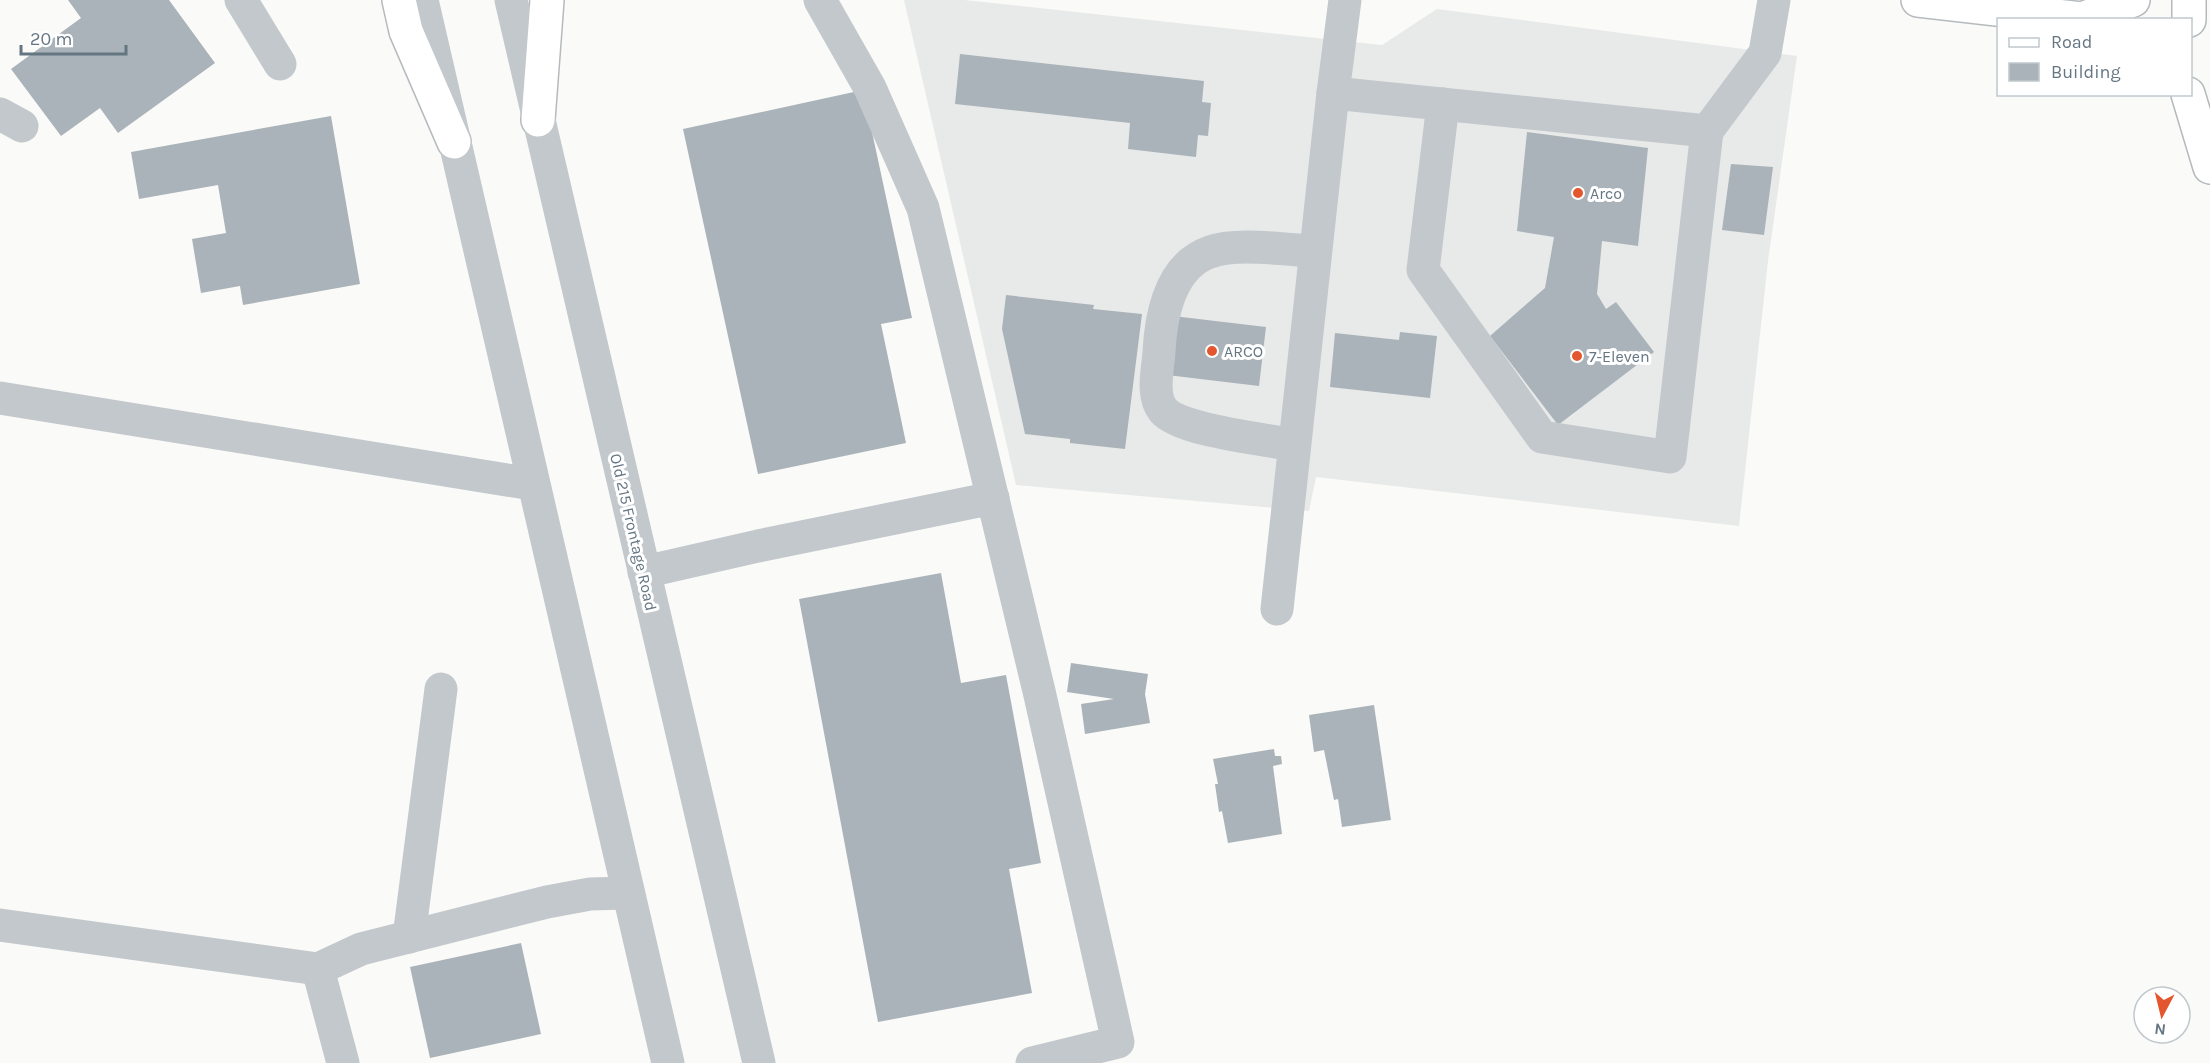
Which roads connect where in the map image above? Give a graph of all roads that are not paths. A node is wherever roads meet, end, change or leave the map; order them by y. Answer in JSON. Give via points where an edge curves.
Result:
{"nodes":[{"id":1,"x":241,"y":0,"type":"edge"},
{"id":2,"x":399,"y":0,"type":"edge"},
{"id":3,"x":422,"y":0,"type":"edge"},
{"id":4,"x":510,"y":0,"type":"edge"},
{"id":5,"x":547,"y":0,"type":"edge"},
{"id":6,"x":820,"y":0,"type":"edge"},
{"id":7,"x":1345,"y":0,"type":"edge"},
{"id":8,"x":1774,"y":0,"type":"edge"},
{"id":9,"x":1918,"y":0,"type":"edge"},
{"id":10,"x":2133,"y":0,"type":"edge"},
{"id":11,"x":2189,"y":0,"type":"edge"},
{"id":12,"x":2073,"y":18,"type":"edge"},
{"id":13,"x":2085,"y":18,"type":"edge"},
{"id":14,"x":2189,"y":18,"type":"edge"},
{"id":15,"x":280,"y":64,"type":"dead end"},
{"id":16,"x":1333,"y":93,"type":"junction"},
{"id":17,"x":2189,"y":96,"type":"edge"},
{"id":18,"x":1443,"y":104,"type":"junction"},
{"id":19,"x":538,"y":120,"type":"junction"},
{"id":20,"x":1707,"y":131,"type":"junction"},
{"id":21,"x":454,"y":142,"type":"junction"},
{"id":22,"x":2210,"y":167,"type":"edge"},
{"id":23,"x":1315,"y":251,"type":"junction"},
{"id":24,"x":0,"y":398,"type":"edge"},
{"id":25,"x":1294,"y":445,"type":"junction"},
{"id":26,"x":532,"y":484,"type":"junction"},
{"id":27,"x":993,"y":498,"type":"junction"},
{"id":28,"x":644,"y":572,"type":"junction"},
{"id":29,"x":1277,"y":609,"type":"dead end"},
{"id":30,"x":441,"y":689,"type":"dead end"},
{"id":31,"x":628,"y":893,"type":"junction"},
{"id":32,"x":0,"y":925,"type":"edge"},
{"id":33,"x":409,"y":937,"type":"junction"},
{"id":34,"x":318,"y":969,"type":"junction"},
{"id":35,"x":1120,"y":1052,"type":"edge"},
{"id":36,"x":343,"y":1063,"type":"edge"},
{"id":37,"x":668,"y":1063,"type":"edge"},
{"id":38,"x":759,"y":1063,"type":"edge"},
{"id":39,"x":1032,"y":1063,"type":"edge"}],
"edges":[{"from":1,"to":15,"type":"street"},
{"from":2,"to":21,"type":"main road","via":[[406,32]]},
{"from":3,"to":21,"type":"street"},
{"from":4,"to":19,"type":"street","name":"Old 215 Frontage Road"},
{"from":5,"to":19,"type":"main road"},
{"from":6,"to":27,"type":"street","via":[[870,88],[923,208]]},
{"from":7,"to":16,"type":"street"},
{"from":8,"to":20,"type":"street","via":[[1765,53]]},
{"from":9,"to":12,"type":"main road"},
{"from":10,"to":13,"type":"main road"},
{"from":11,"to":14,"type":"main road"},
{"from":16,"to":18,"type":"street"},
{"from":16,"to":23,"type":"street"},
{"from":17,"to":22,"type":"main road"},
{"from":18,"to":20,"type":"street"},
{"from":18,"to":20,"type":"street","via":[[1423,270],[1542,437],[1670,457]]},
{"from":19,"to":28,"type":"street","name":"Old 215 Frontage Road"},
{"from":21,"to":26,"type":"street"},
{"from":23,"to":25,"type":"street"},
{"from":23,"to":25,"type":"street","via":[[1232,248],[1209,252],[1186,267],[1171,292],[1161,322],[1156,396],[1163,411],[1189,426]]},
{"from":24,"to":26,"type":"street"},
{"from":25,"to":29,"type":"street"},
{"from":26,"to":31,"type":"street"},
{"from":27,"to":28,"type":"street"},
{"from":27,"to":35,"type":"street"},
{"from":28,"to":38,"type":"street","name":"Old 215 Frontage Road"},
{"from":30,"to":33,"type":"street"},
{"from":31,"to":33,"type":"street","via":[[590,894],[547,902]]},
{"from":31,"to":37,"type":"street"},
{"from":32,"to":34,"type":"street"},
{"from":33,"to":34,"type":"street","via":[[361,949]]},
{"from":34,"to":36,"type":"street"},
{"from":35,"to":39,"type":"street"}]}
